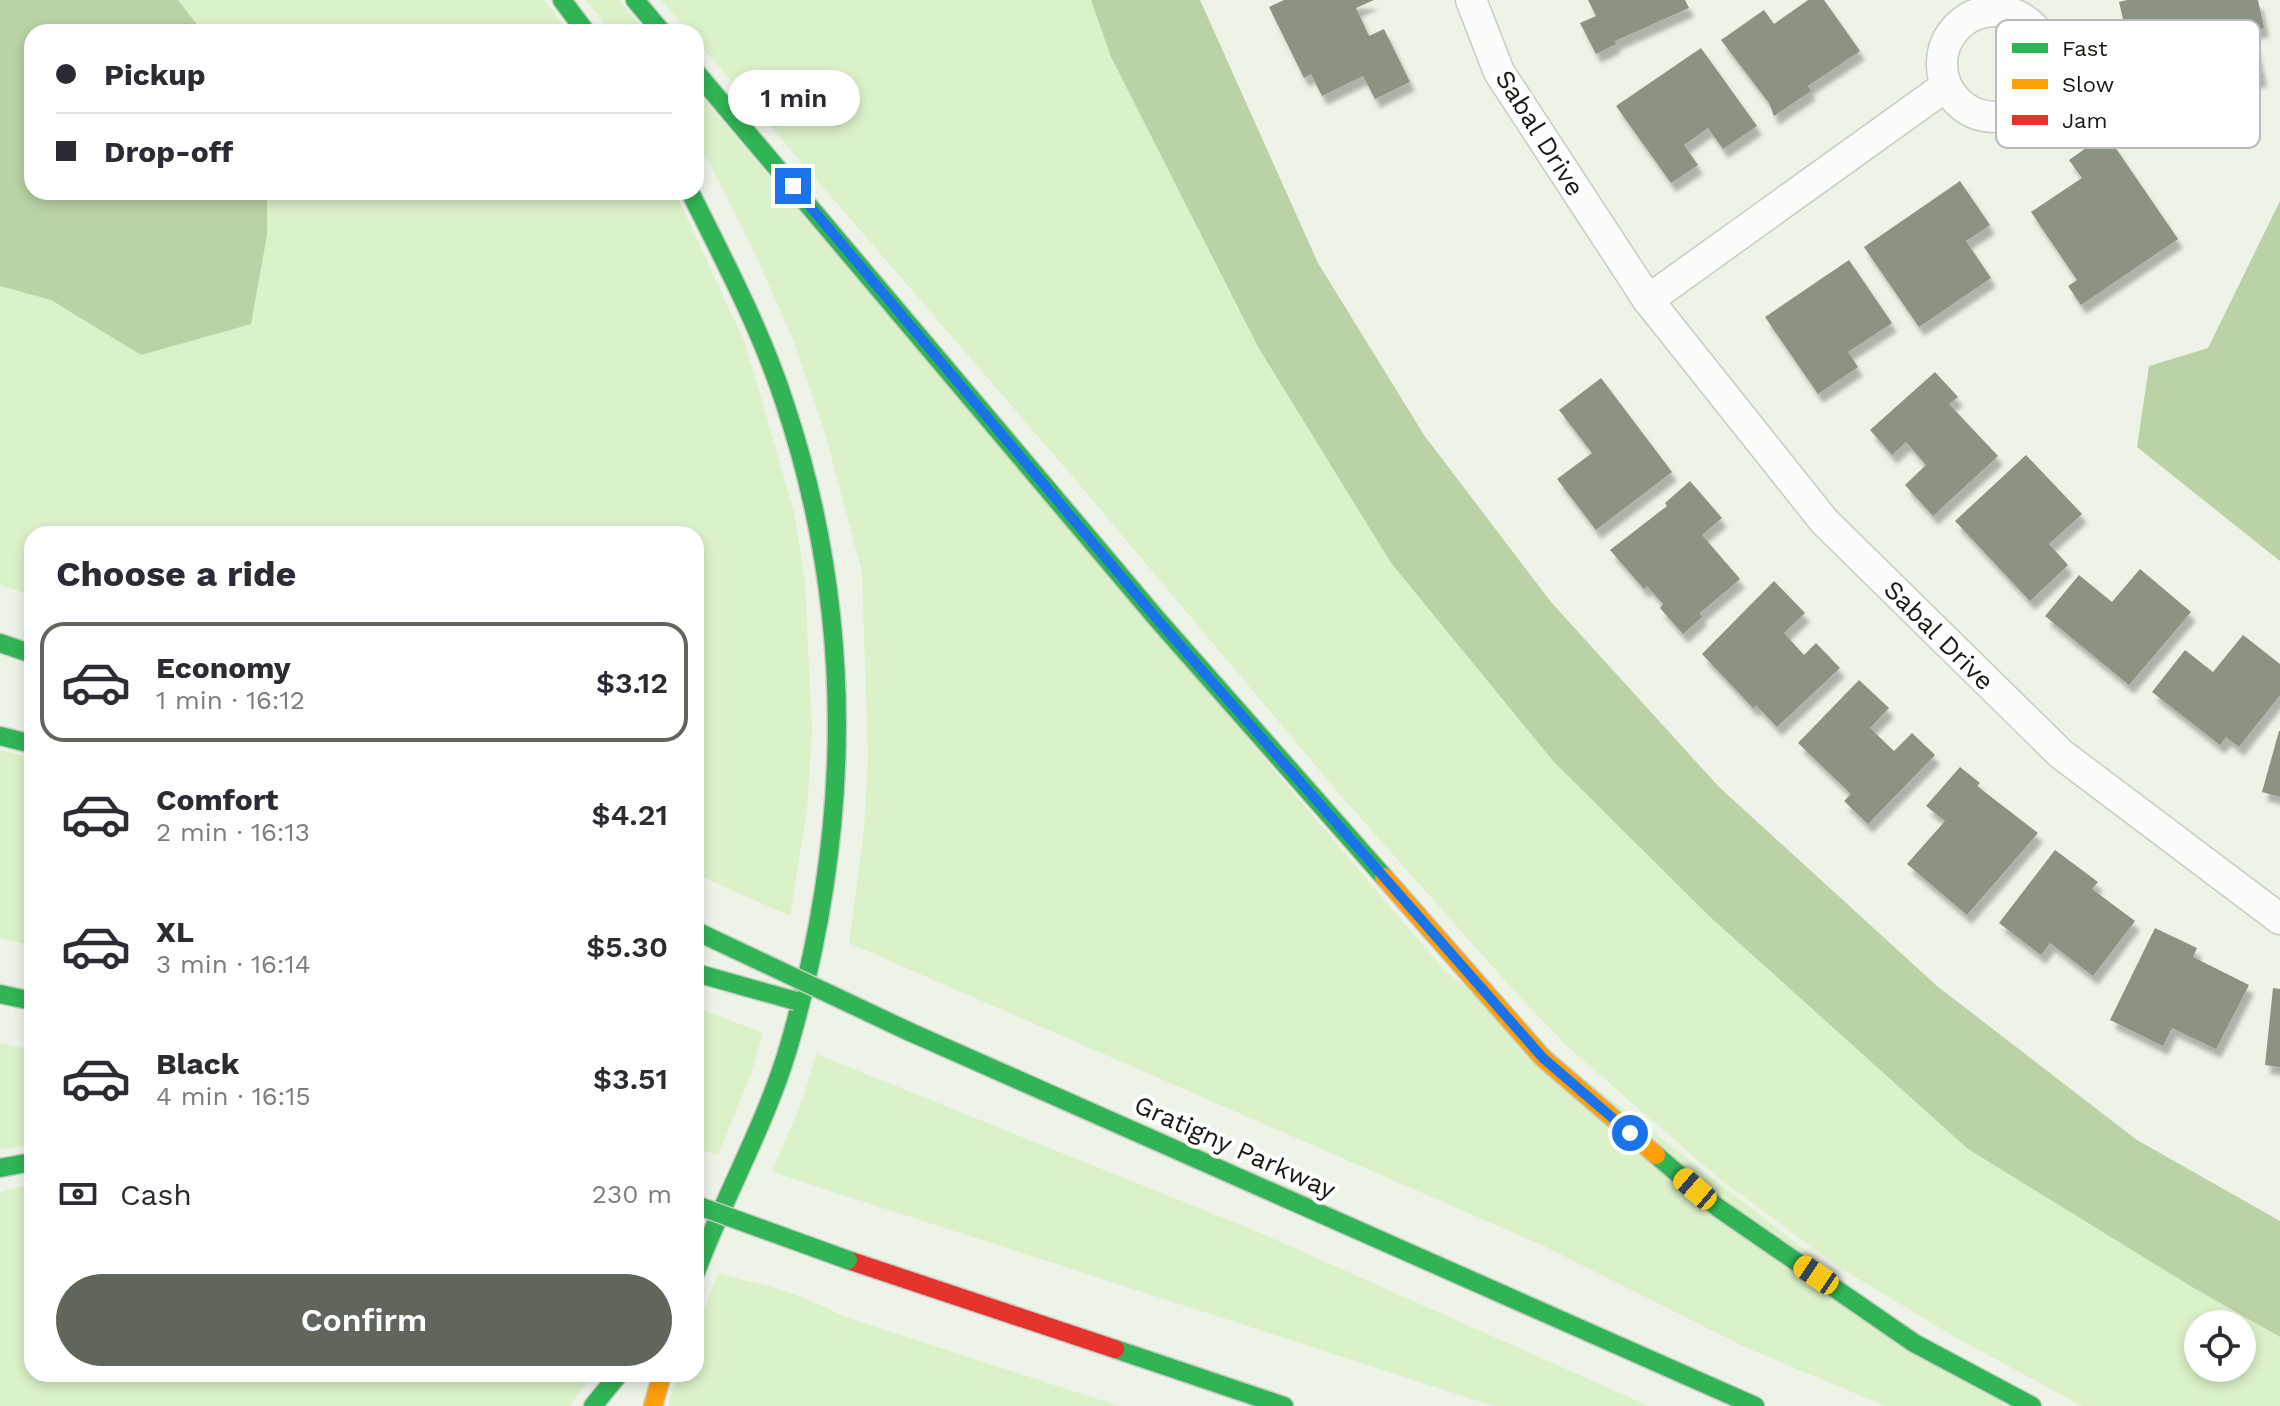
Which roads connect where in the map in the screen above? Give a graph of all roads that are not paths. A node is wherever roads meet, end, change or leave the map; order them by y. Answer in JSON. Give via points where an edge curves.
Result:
{"nodes":[{"id":1,"x":562,"y":0,"type":"edge"},
{"id":2,"x":635,"y":0,"type":"edge"},
{"id":3,"x":1471,"y":0,"type":"edge"},
{"id":4,"x":580,"y":24,"type":"edge"},
{"id":5,"x":655,"y":24,"type":"edge"},
{"id":6,"x":704,"y":81,"type":"edge"},
{"id":7,"x":1946,"y":86,"type":"dead end"},
{"id":8,"x":694,"y":200,"type":"edge"},
{"id":9,"x":1648,"y":300,"type":"junction"},
{"id":10,"x":0,"y":643,"type":"edge"},
{"id":11,"x":24,"y":651,"type":"edge"},
{"id":12,"x":0,"y":736,"type":"edge"},
{"id":13,"x":24,"y":742,"type":"edge"},
{"id":14,"x":2280,"y":919,"type":"edge"},
{"id":15,"x":704,"y":935,"type":"edge"},
{"id":16,"x":704,"y":975,"type":"edge"},
{"id":17,"x":0,"y":994,"type":"edge"},
{"id":18,"x":24,"y":999,"type":"edge"},
{"id":19,"x":910,"y":1032,"type":"junction"},
{"id":20,"x":24,"y":1164,"type":"edge"},
{"id":21,"x":0,"y":1168,"type":"edge"},
{"id":22,"x":704,"y":1208,"type":"edge"},
{"id":23,"x":704,"y":1233,"type":"edge"},
{"id":24,"x":704,"y":1248,"type":"edge"},
{"id":25,"x":848,"y":1260,"type":"junction"},
{"id":26,"x":612,"y":1382,"type":"edge"},
{"id":27,"x":660,"y":1382,"type":"edge"},
{"id":28,"x":593,"y":1406,"type":"edge"},
{"id":29,"x":653,"y":1406,"type":"edge"},
{"id":30,"x":1284,"y":1406,"type":"edge"},
{"id":31,"x":1755,"y":1406,"type":"edge"},
{"id":32,"x":2032,"y":1406,"type":"edge"}],
"edges":[{"from":1,"to":4,"type":"highway"},
{"from":2,"to":5,"type":"highway"},
{"from":3,"to":9,"type":"street","name":"Sabal Drive","via":[[1499,72]]},
{"from":6,"to":32,"type":"highway","via":[[1157,619],[1543,1058],[1717,1207],[1914,1343]]},
{"from":7,"to":9,"type":"street"},
{"from":8,"to":24,"type":"highway","via":[[760,334],[805,460],[832,588],[840,716],[829,871],[804,997],[772,1096]]},
{"from":9,"to":14,"type":"street","name":"Sabal Drive","via":[[1824,521],[2061,754]]},
{"from":10,"to":11,"type":"highway"},
{"from":12,"to":13,"type":"highway"},
{"from":15,"to":19,"type":"highway","name":"Gratigny Parkway","bridge":true},
{"from":16,"to":19,"type":"highway","bridge":true},
{"from":17,"to":18,"type":"highway"},
{"from":19,"to":31,"type":"highway","name":"Gratigny Parkway"},
{"from":20,"to":21,"type":"highway"},
{"from":22,"to":25,"type":"highway","bridge":true},
{"from":23,"to":25,"type":"highway","bridge":true},
{"from":25,"to":30,"type":"highway"},
{"from":26,"to":28,"type":"highway"},
{"from":27,"to":29,"type":"highway"}]}
